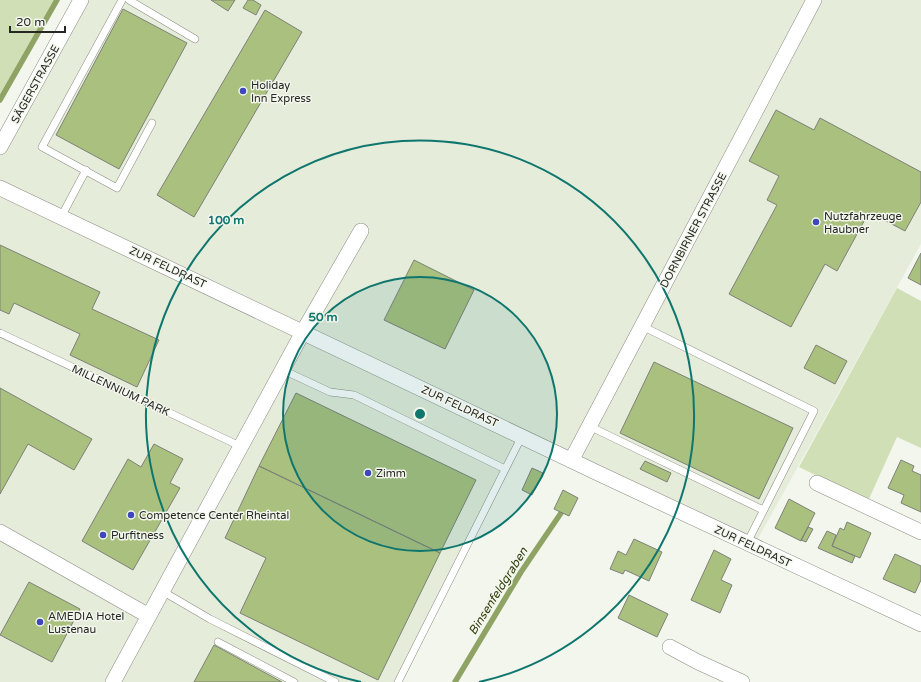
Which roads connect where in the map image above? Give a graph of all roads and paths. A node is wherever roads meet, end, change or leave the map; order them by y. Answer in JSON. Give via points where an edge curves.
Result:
{"nodes":[{"id":1,"x":81,"y":0,"type":"edge"},
{"id":2,"x":122,"y":0,"type":"edge"},
{"id":3,"x":129,"y":0,"type":"edge"},
{"id":4,"x":814,"y":0,"type":"edge"},
{"id":5,"x":195,"y":39,"type":"dead end"},
{"id":6,"x":152,"y":123,"type":"dead end"},
{"id":7,"x":0,"y":147,"type":"edge"},
{"id":8,"x":86,"y":170,"type":"junction"},
{"id":9,"x":0,"y":188,"type":"edge"},
{"id":10,"x":61,"y":217,"type":"junction"},
{"id":11,"x":361,"y":231,"type":"dead end"},
{"id":12,"x":642,"y":326,"type":"junction"},
{"id":13,"x":303,"y":332,"type":"junction"},
{"id":14,"x":0,"y":333,"type":"edge"},
{"id":15,"x":283,"y":370,"type":"junction"},
{"id":16,"x":589,"y":426,"type":"junction"},
{"id":17,"x":522,"y":436,"type":"junction"},
{"id":18,"x":242,"y":447,"type":"junction"},
{"id":19,"x":572,"y":459,"type":"junction"},
{"id":20,"x":505,"y":469,"type":"junction"},
{"id":21,"x":817,"y":484,"type":"dead end"},
{"id":22,"x":763,"y":510,"type":"junction"},
{"id":23,"x":0,"y":532,"type":"edge"},
{"id":24,"x":921,"y":532,"type":"edge"},
{"id":25,"x":747,"y":543,"type":"junction"},
{"id":26,"x":162,"y":591,"type":"junction"},
{"id":27,"x":149,"y":616,"type":"junction"},
{"id":28,"x":921,"y":624,"type":"edge"},
{"id":29,"x":218,"y":642,"type":"dead end"},
{"id":30,"x":670,"y":647,"type":"dead end"},
{"id":31,"x":113,"y":682,"type":"edge"},
{"id":32,"x":294,"y":682,"type":"edge"},
{"id":33,"x":335,"y":682,"type":"edge"},
{"id":34,"x":398,"y":682,"type":"edge"},
{"id":35,"x":742,"y":682,"type":"edge"}],
"edges":[{"from":1,"to":7,"type":"street","name":"SÄGERSTRASSE"},
{"from":2,"to":8,"type":"lane","via":[[42,147]]},
{"from":3,"to":5,"type":"lane"},
{"from":4,"to":12,"type":"street","name":"DORNBIRNER STRASSE"},
{"from":6,"to":8,"type":"lane","via":[[117,188]]},
{"from":8,"to":10,"type":"lane"},
{"from":9,"to":10,"type":"street","name":"ZUR FELDRAST"},
{"from":10,"to":13,"type":"street","name":"ZUR FELDRAST"},
{"from":11,"to":13,"type":"street"},
{"from":12,"to":16,"type":"street","name":"DORNBIRNER STRASSE"},
{"from":12,"to":22,"type":"lane","via":[[814,411]]},
{"from":13,"to":15,"type":"street"},
{"from":13,"to":17,"type":"street","name":"ZUR FELDRAST"},
{"from":14,"to":18,"type":"lane","name":"MILLENNIUM PARK"},
{"from":15,"to":18,"type":"street"},
{"from":15,"to":20,"type":"lane","via":[[330,392],[354,395]]},
{"from":16,"to":19,"type":"street","name":"DORNBIRNER STRASSE"},
{"from":16,"to":22,"type":"lane"},
{"from":17,"to":19,"type":"street","name":"ZUR FELDRAST"},
{"from":17,"to":20,"type":"lane"},
{"from":18,"to":26,"type":"street"},
{"from":19,"to":25,"type":"street","name":"ZUR FELDRAST"},
{"from":20,"to":34,"type":"lane"},
{"from":21,"to":24,"type":"street"},
{"from":22,"to":25,"type":"lane"},
{"from":23,"to":27,"type":"street"},
{"from":25,"to":28,"type":"street","name":"ZUR FELDRAST"},
{"from":26,"to":27,"type":"street"},
{"from":26,"to":33,"type":"lane","via":[[210,619]]},
{"from":27,"to":31,"type":"street"},
{"from":29,"to":32,"type":"lane"},
{"from":30,"to":35,"type":"street"}]}
